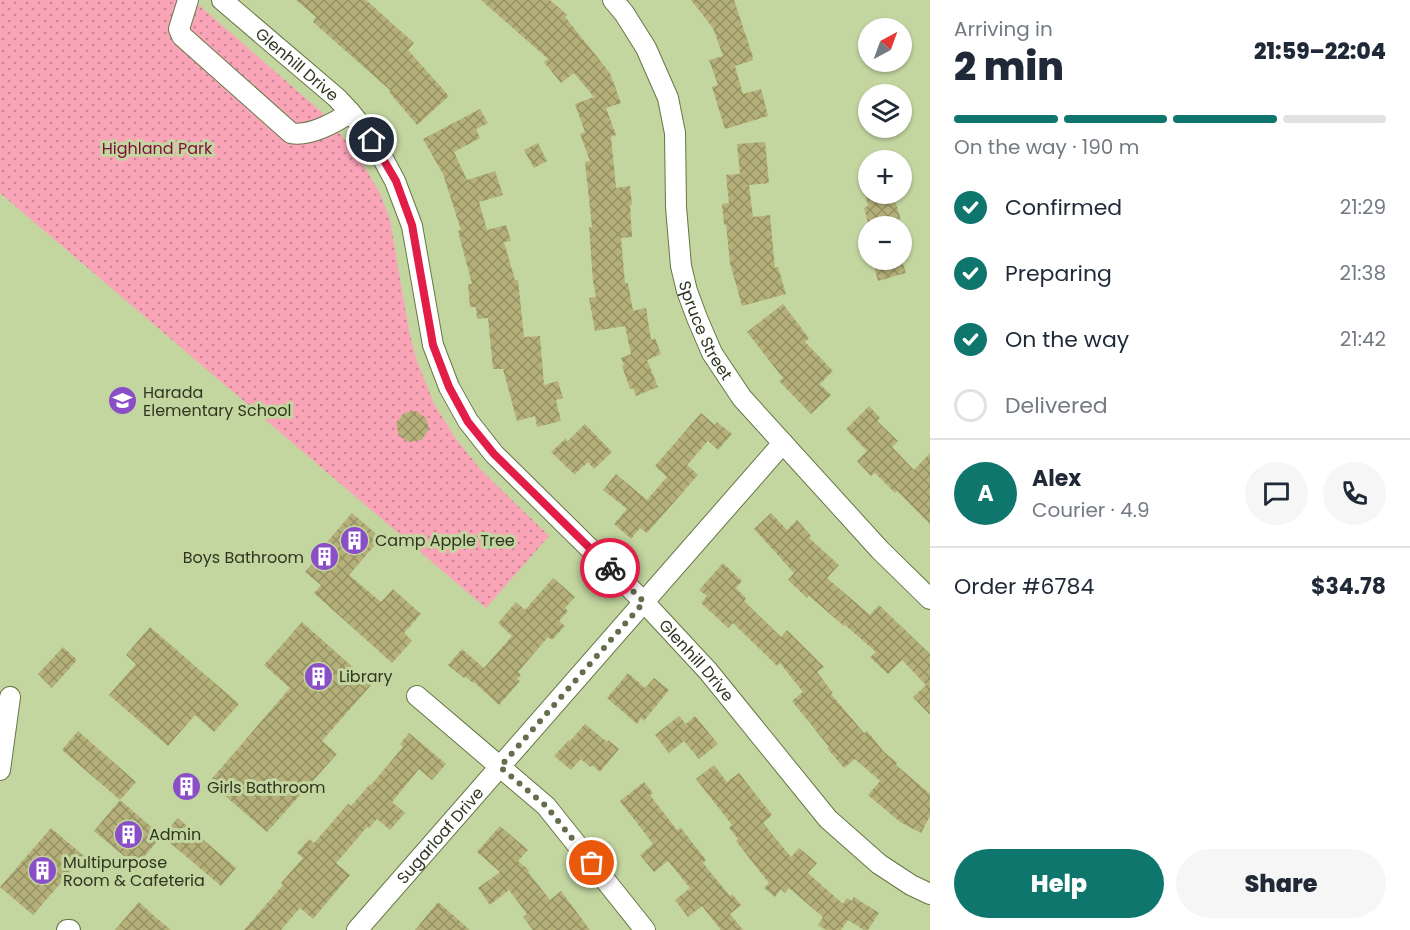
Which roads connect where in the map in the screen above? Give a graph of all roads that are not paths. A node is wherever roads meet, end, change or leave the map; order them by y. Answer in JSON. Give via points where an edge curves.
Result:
{"nodes":[{"id":1,"x":188,"y":0,"type":"edge"},
{"id":2,"x":222,"y":0,"type":"edge"},
{"id":3,"x":613,"y":0,"type":"edge"},
{"id":4,"x":350,"y":112,"type":"junction"},
{"id":5,"x":783,"y":443,"type":"junction"},
{"id":6,"x":930,"y":599,"type":"edge"},
{"id":7,"x":644,"y":602,"type":"junction"},
{"id":8,"x":417,"y":696,"type":"dead end"},
{"id":9,"x":10,"y":697,"type":"dead end"},
{"id":10,"x":500,"y":767,"type":"junction"},
{"id":11,"x":0,"y":770,"type":"edge"},
{"id":12,"x":930,"y":894,"type":"edge"},
{"id":13,"x":357,"y":930,"type":"edge"},
{"id":14,"x":645,"y":930,"type":"edge"}],
"edges":[{"from":1,"to":4,"type":"street","via":[[179,29],[182,36],[291,133],[299,135],[338,122]]},
{"from":2,"to":4,"type":"street","name":"Glenhill Drive"},
{"from":3,"to":5,"type":"street","name":"Spruce Street","via":[[646,48],[668,98],[675,140],[681,266],[697,318],[730,382]]},
{"from":4,"to":7,"type":"street","name":"Glenhill Drive","via":[[396,181],[412,225],[433,345],[468,422],[494,454]]},
{"from":5,"to":6,"type":"street","name":"Spruce Street"},
{"from":5,"to":7,"type":"street","name":"Sugarloaf Drive"},
{"from":7,"to":10,"type":"street","name":"Sugarloaf Drive"},
{"from":7,"to":12,"type":"street","name":"Glenhill Drive","via":[[715,679],[828,819],[879,864]]},
{"from":8,"to":10,"type":"street"},
{"from":9,"to":11,"type":"street"},
{"from":10,"to":13,"type":"street","name":"Sugarloaf Drive"},
{"from":10,"to":14,"type":"street","via":[[546,806]]}]}
